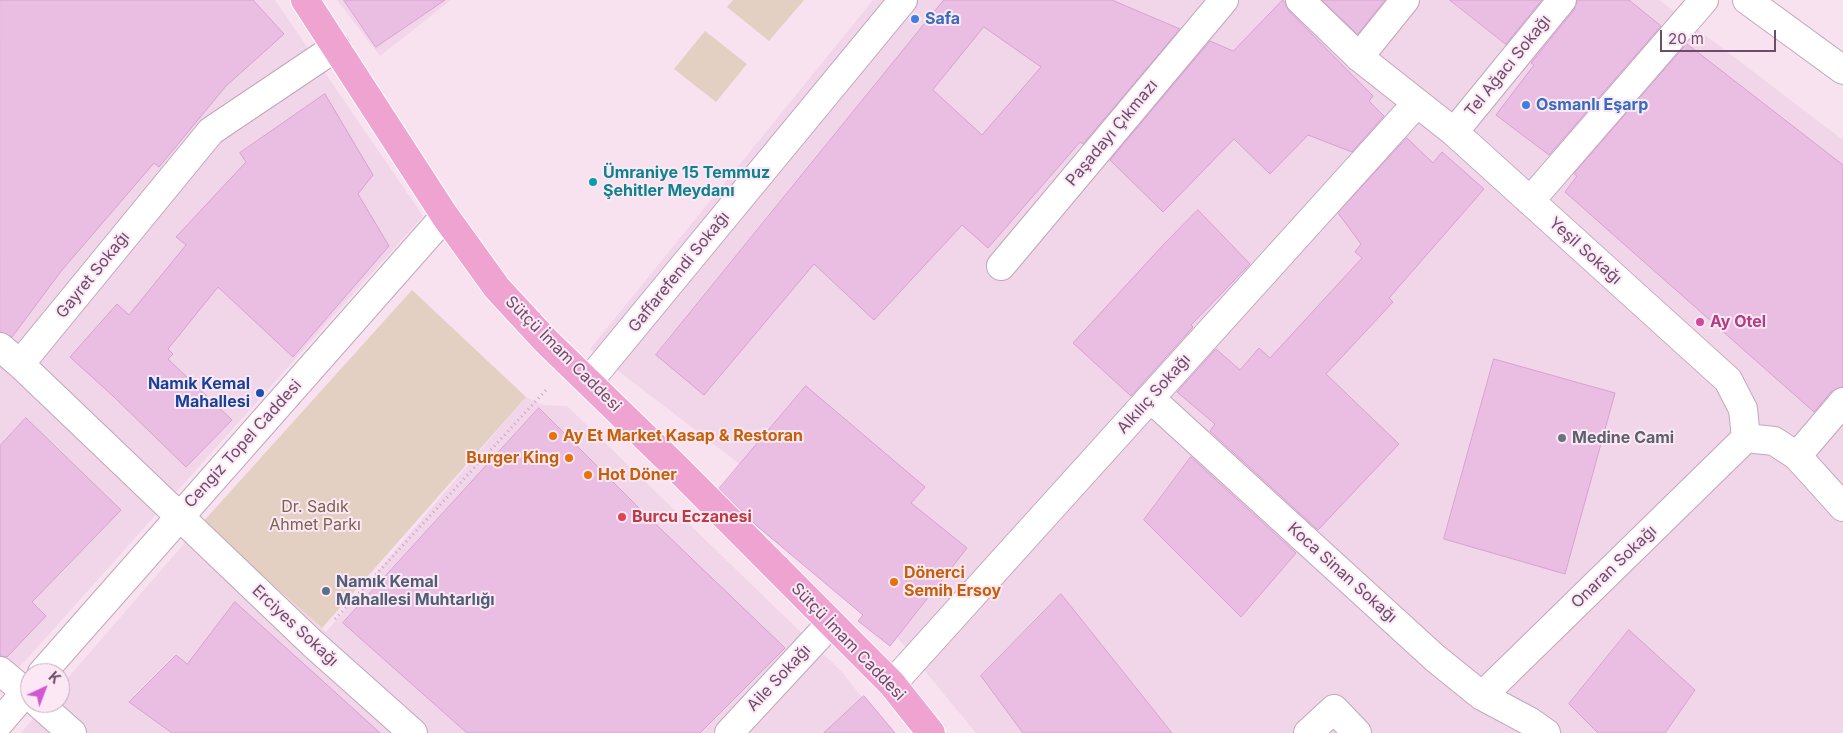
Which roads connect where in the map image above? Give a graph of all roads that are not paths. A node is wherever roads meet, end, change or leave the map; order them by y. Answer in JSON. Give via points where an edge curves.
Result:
{"nodes":[{"id":1,"x":305,"y":0,"type":"edge"},
{"id":2,"x":903,"y":0,"type":"edge"},
{"id":3,"x":1224,"y":0,"type":"edge"},
{"id":4,"x":1300,"y":0,"type":"edge"},
{"id":5,"x":1405,"y":0,"type":"edge"},
{"id":6,"x":1562,"y":0,"type":"edge"},
{"id":7,"x":1704,"y":0,"type":"edge"},
{"id":8,"x":1747,"y":0,"type":"edge"},
{"id":9,"x":336,"y":47,"type":"junction"},
{"id":10,"x":1359,"y":57,"type":"junction"},
{"id":11,"x":1843,"y":70,"type":"edge"},
{"id":12,"x":1416,"y":104,"type":"junction"},
{"id":13,"x":1454,"y":132,"type":"junction"},
{"id":14,"x":1530,"y":201,"type":"junction"},
{"id":15,"x":444,"y":216,"type":"junction"},
{"id":16,"x":1001,"y":266,"type":"dead end"},
{"id":17,"x":10,"y":356,"type":"edge"},
{"id":18,"x":580,"y":372,"type":"junction"},
{"id":19,"x":1150,"y":398,"type":"junction"},
{"id":20,"x":1843,"y":402,"type":"edge"},
{"id":21,"x":1746,"y":438,"type":"junction"},
{"id":22,"x":1797,"y":456,"type":"junction"},
{"id":23,"x":1843,"y":507,"type":"edge"},
{"id":24,"x":179,"y":516,"type":"junction"},
{"id":25,"x":830,"y":624,"type":"junction"},
{"id":26,"x":56,"y":663,"type":"edge"},
{"id":27,"x":0,"y":671,"type":"edge"},
{"id":28,"x":20,"y":683,"type":"edge"},
{"id":29,"x":892,"y":684,"type":"junction"},
{"id":30,"x":1482,"y":696,"type":"junction"},
{"id":31,"x":20,"y":703,"type":"edge"},
{"id":32,"x":54,"y":713,"type":"edge"},
{"id":33,"x":0,"y":722,"type":"edge"},
{"id":34,"x":1531,"y":729,"type":"edge"},
{"id":35,"x":72,"y":733,"type":"edge"},
{"id":36,"x":413,"y":733,"type":"edge"},
{"id":37,"x":729,"y":733,"type":"edge"},
{"id":38,"x":932,"y":733,"type":"edge"},
{"id":39,"x":1308,"y":733,"type":"edge"},
{"id":40,"x":1357,"y":733,"type":"edge"}],
"edges":[{"from":1,"to":9,"type":"main road","name":"Sütçü İmam Caddesi"},
{"from":2,"to":18,"type":"street","name":"Gaffarefendi Sokağı"},
{"from":3,"to":16,"type":"street","name":"Paşadayı Çıkmazı"},
{"from":4,"to":10,"type":"street","name":"Yeşil Sokağı"},
{"from":5,"to":10,"type":"street"},
{"from":6,"to":13,"type":"street","name":"Tel Ağacı Sokağı"},
{"from":7,"to":14,"type":"street"},
{"from":8,"to":11,"type":"street"},
{"from":9,"to":15,"type":"main road","name":"Sütçü İmam Caddesi"},
{"from":9,"to":17,"type":"street","name":"Gayret Sokağı","via":[[211,131]]},
{"from":10,"to":12,"type":"street","name":"Yeşil Sokağı"},
{"from":12,"to":13,"type":"street","name":"Yeşil Sokağı"},
{"from":12,"to":19,"type":"street","name":"Alkılıç Sokağı"},
{"from":13,"to":14,"type":"street","name":"Yeşil Sokağı"},
{"from":14,"to":21,"type":"street","name":"Yeşil Sokağı","via":[[1728,380],[1743,408]]},
{"from":15,"to":18,"type":"main road","name":"Sütçü İmam Caddesi","via":[[497,288]]},
{"from":15,"to":24,"type":"street","name":"Cengiz Topel Caddesi"},
{"from":17,"to":24,"type":"street","name":"Gayret Sokağı"},
{"from":18,"to":25,"type":"main road","name":"Sütçü İmam Caddesi"},
{"from":19,"to":29,"type":"street","name":"Alkılıç Sokağı"},
{"from":19,"to":30,"type":"street","name":"Koca Sinan Sokağı"},
{"from":20,"to":22,"type":"street"},
{"from":21,"to":22,"type":"street","via":[[1774,440]]},
{"from":21,"to":30,"type":"street","name":"Onaran Sokağı"},
{"from":22,"to":23,"type":"street"},
{"from":24,"to":26,"type":"street","name":"Cengiz Topel Caddesi"},
{"from":24,"to":36,"type":"street","name":"Erciyes Sokağı","via":[[312,643]]},
{"from":25,"to":29,"type":"main road","name":"Sütçü İmam Caddesi"},
{"from":25,"to":37,"type":"street","name":"Aile Sokağı"},
{"from":27,"to":28,"type":"street"},
{"from":29,"to":38,"type":"main road","name":"Sütçü İmam Caddesi"},
{"from":30,"to":34,"type":"street","name":"Koca Sinan Sokağı"},
{"from":31,"to":33,"type":"street","name":"Cengiz Topel Caddesi"},
{"from":32,"to":35,"type":"street"},
{"from":39,"to":40,"type":"street","via":[[1334,709]]}]}
